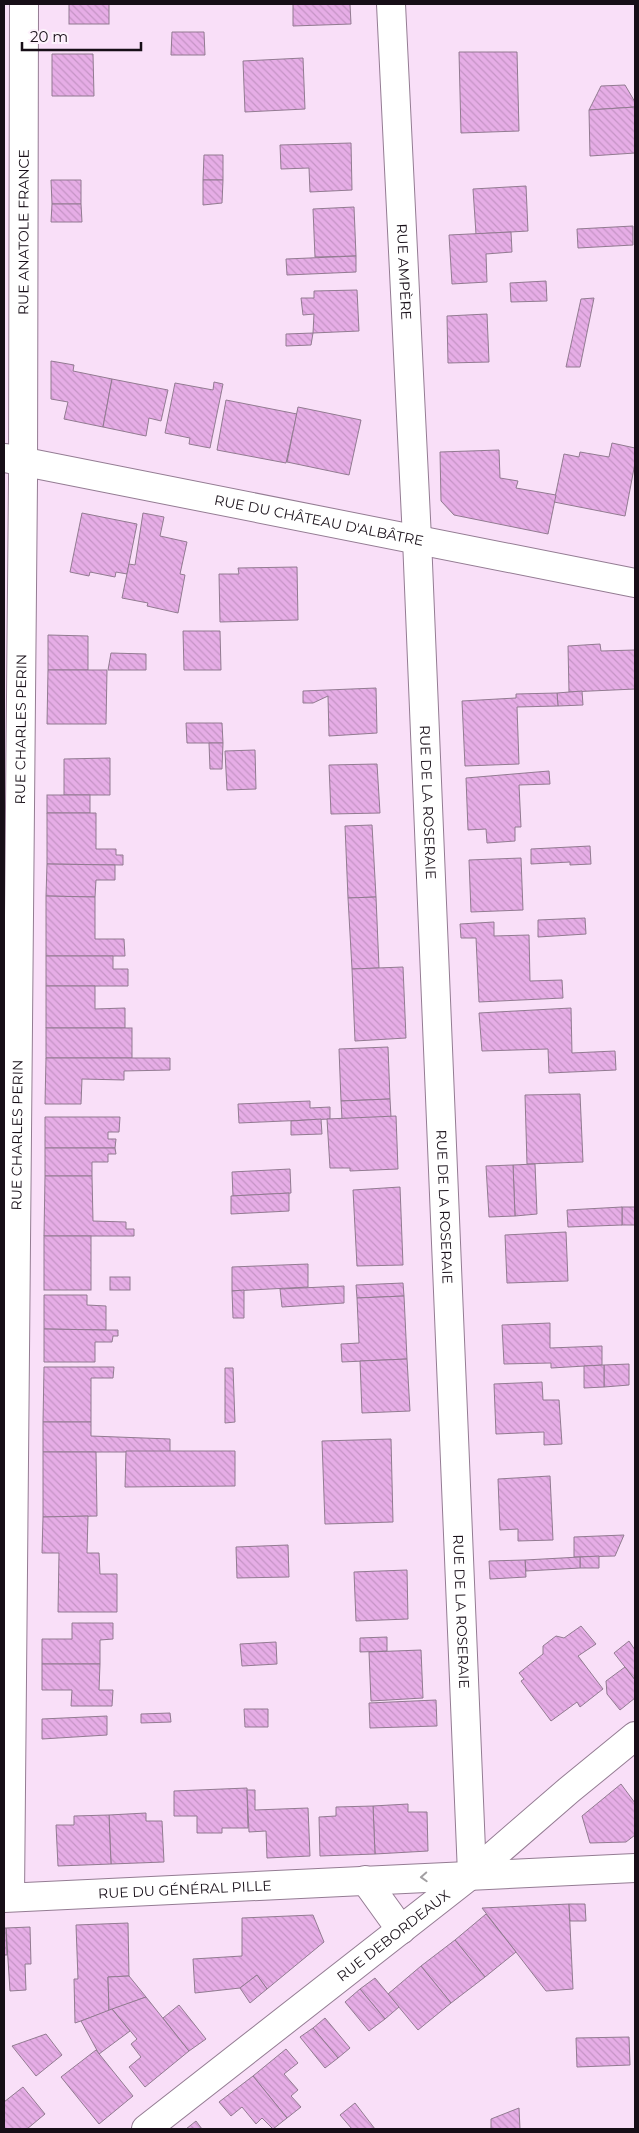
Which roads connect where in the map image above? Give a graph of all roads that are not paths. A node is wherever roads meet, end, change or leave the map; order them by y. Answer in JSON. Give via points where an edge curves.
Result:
{"nodes":[{"id":1,"x":24,"y":4,"type":"edge"},
{"id":2,"x":391,"y":4,"type":"edge"},
{"id":3,"x":13,"y":459,"type":"edge"},
{"id":4,"x":416,"y":539,"type":"junction"},
{"id":5,"x":635,"y":582,"type":"edge"},
{"id":6,"x":635,"y":1736,"type":"edge"},
{"id":7,"x":635,"y":1868,"type":"edge"},
{"id":8,"x":472,"y":1874,"type":"junction"},
{"id":9,"x":365,"y":1880,"type":"junction"},
{"id":10,"x":7,"y":1897,"type":"edge"},
{"id":11,"x":401,"y":1930,"type":"junction"},
{"id":12,"x":146,"y":2129,"type":"edge"}],
"edges":[{"from":1,"to":3,"type":"street","name":"RUE ANATOLE FRANCE"},
{"from":2,"to":4,"type":"street","name":"RUE AMPÈRE"},
{"from":3,"to":4,"type":"street","name":"RUE DU CHÂTEAU D'ALBÂTRE"},
{"from":3,"to":10,"type":"street","name":"RUE CHARLES PERIN"},
{"from":4,"to":5,"type":"street","name":"RUE DU CHÂTEAU D'ALBÂTRE"},
{"from":4,"to":8,"type":"street","name":"RUE DE LA ROSERAIE"},
{"from":6,"to":8,"type":"street","name":"RUE DEBORDEAUX"},
{"from":7,"to":8,"type":"street","name":"RUE DU GÉNÉRAL PILLE"},
{"from":8,"to":9,"type":"street","name":"RUE DU GÉNÉRAL PILLE","one_way":true},
{"from":8,"to":11,"type":"street","name":"RUE DEBORDEAUX"},
{"from":9,"to":10,"type":"street","name":"RUE DU GÉNÉRAL PILLE"},
{"from":9,"to":11,"type":"street"},
{"from":11,"to":12,"type":"street","name":"RUE DEBORDEAUX"}]}
